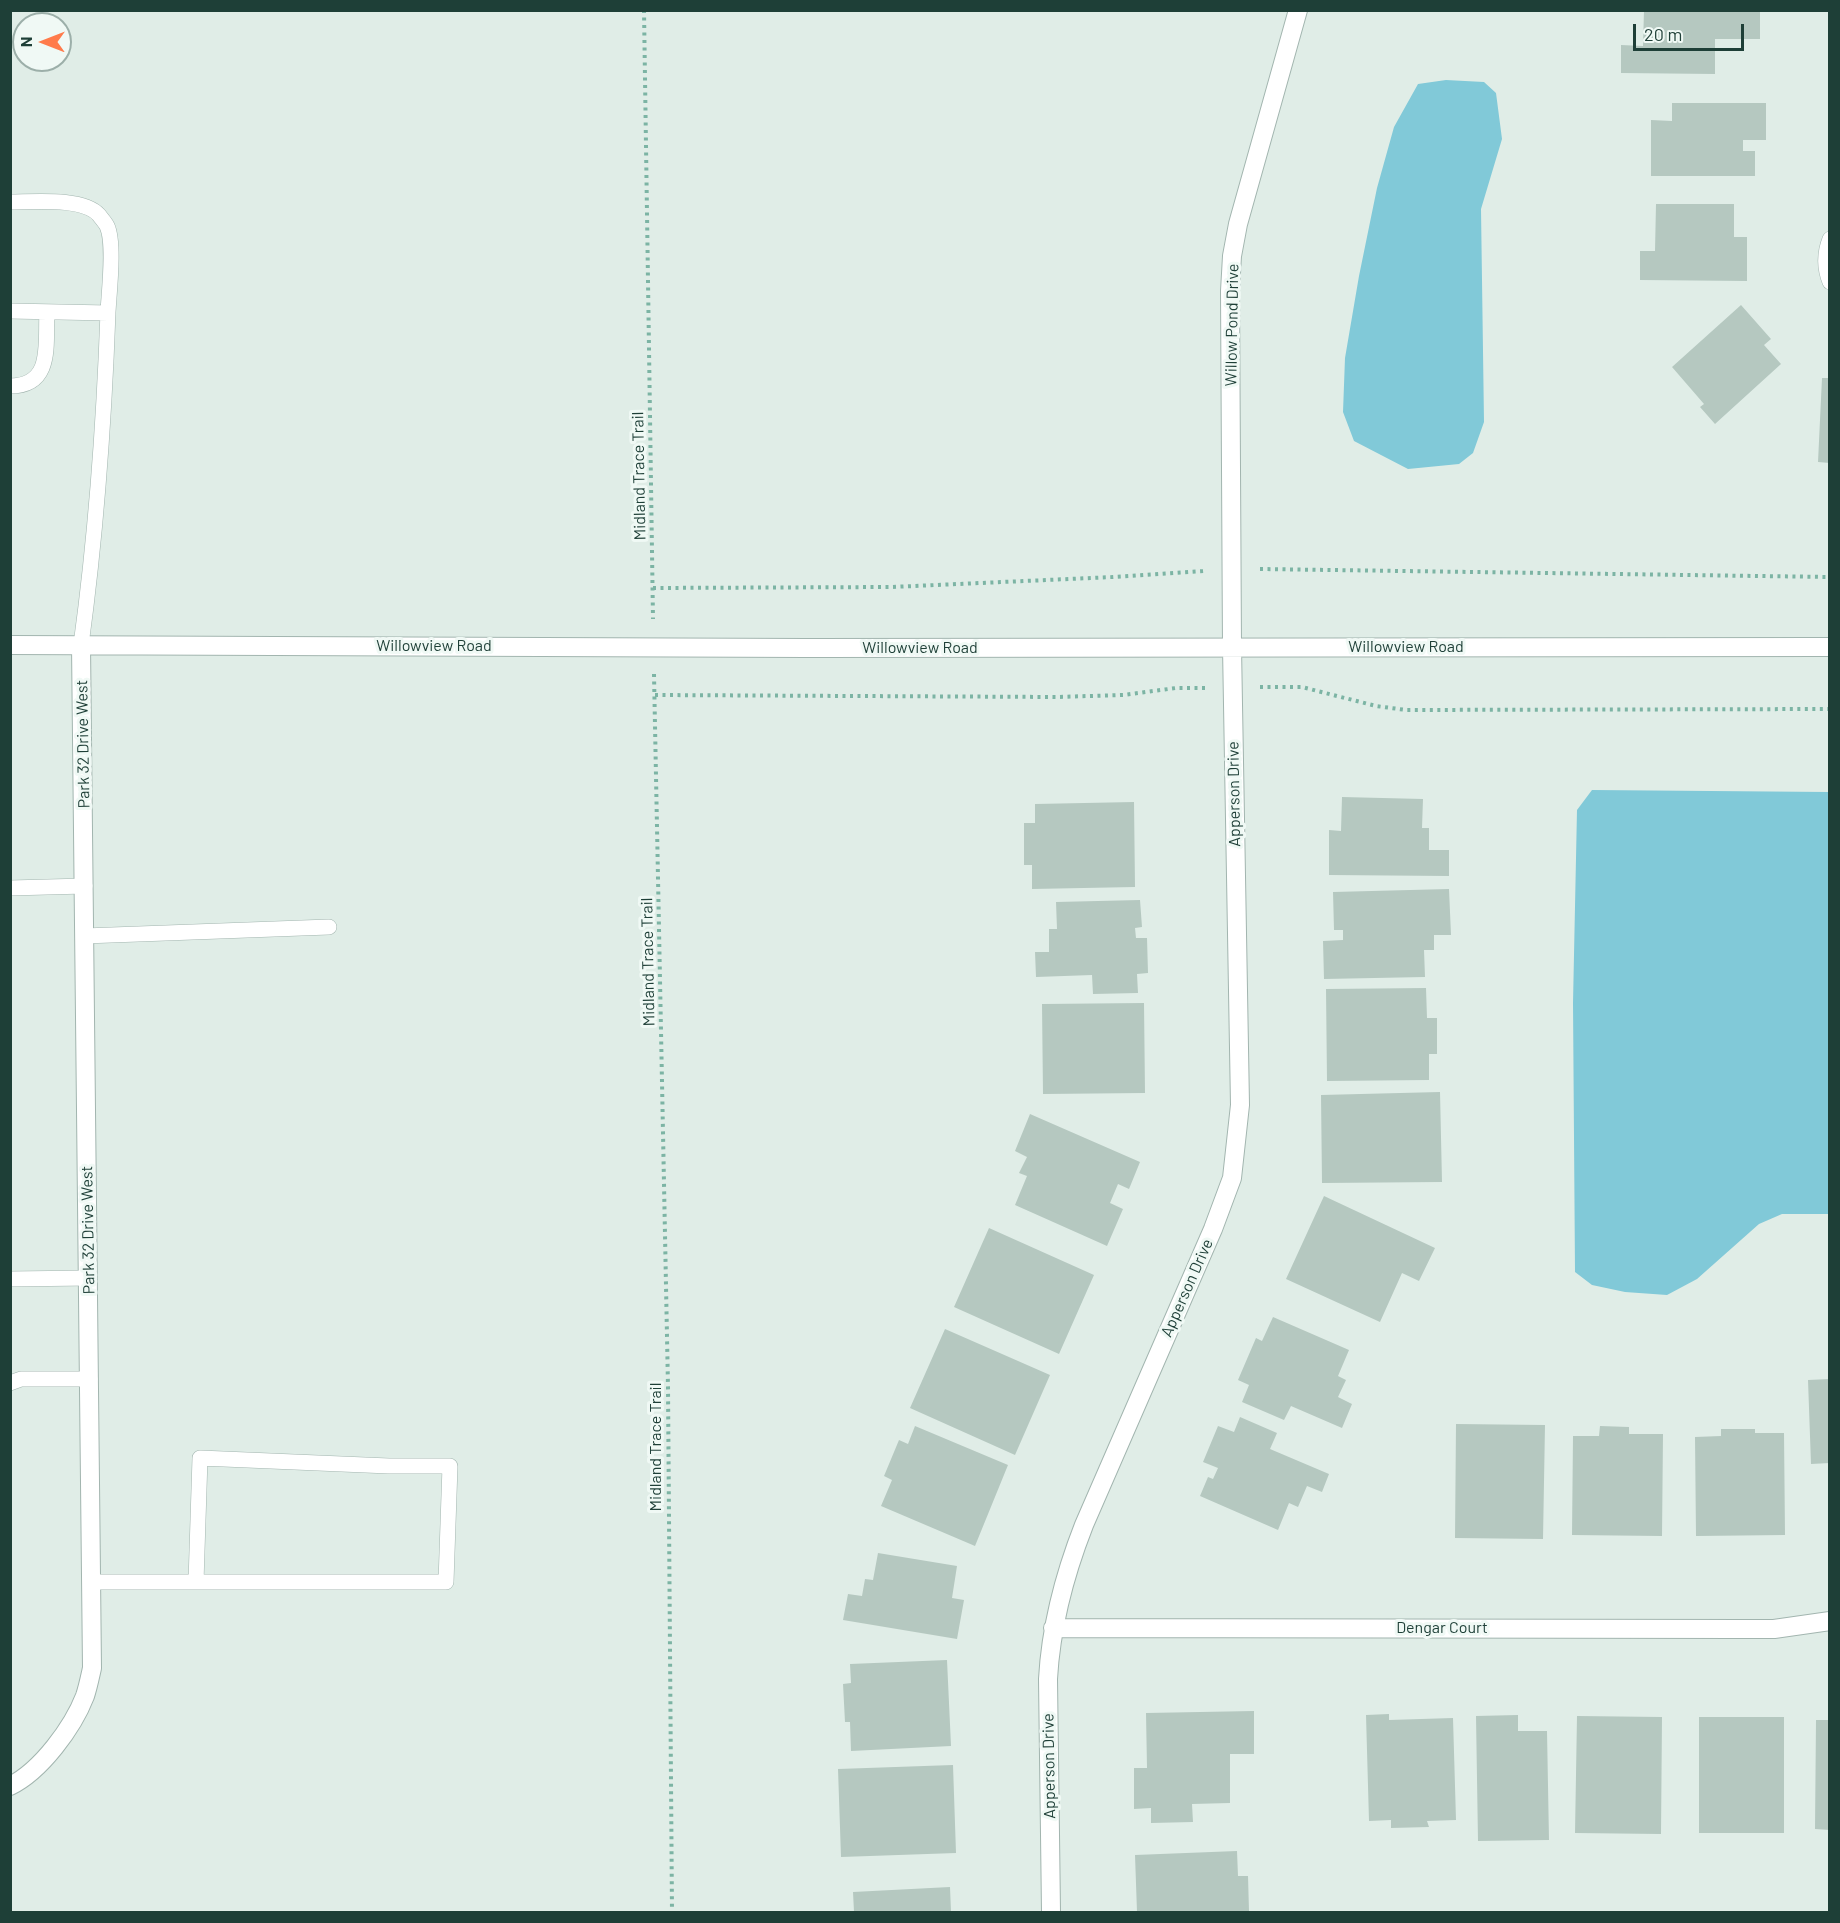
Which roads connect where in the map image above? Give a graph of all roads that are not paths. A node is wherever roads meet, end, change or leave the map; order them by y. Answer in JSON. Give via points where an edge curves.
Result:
{"nodes":[{"id":1,"x":1298,"y":10,"type":"edge"},
{"id":2,"x":10,"y":202,"type":"edge"},
{"id":3,"x":1830,"y":239,"type":"edge"},
{"id":4,"x":1830,"y":282,"type":"edge"},
{"id":5,"x":10,"y":310,"type":"edge"},
{"id":6,"x":47,"y":312,"type":"junction"},
{"id":7,"x":108,"y":313,"type":"junction"},
{"id":8,"x":10,"y":386,"type":"edge"},
{"id":9,"x":10,"y":645,"type":"edge"},
{"id":10,"x":81,"y":645,"type":"junction"},
{"id":11,"x":1232,"y":647,"type":"junction"},
{"id":12,"x":1830,"y":647,"type":"edge"},
{"id":13,"x":85,"y":886,"type":"junction"},
{"id":14,"x":10,"y":888,"type":"edge"},
{"id":15,"x":329,"y":927,"type":"dead end"},
{"id":16,"x":84,"y":936,"type":"junction"},
{"id":17,"x":89,"y":1278,"type":"junction"},
{"id":18,"x":10,"y":1279,"type":"edge"},
{"id":19,"x":90,"y":1379,"type":"junction"},
{"id":20,"x":10,"y":1383,"type":"edge"},
{"id":21,"x":92,"y":1582,"type":"junction"},
{"id":22,"x":195,"y":1582,"type":"junction"},
{"id":23,"x":1830,"y":1621,"type":"edge"},
{"id":24,"x":1053,"y":1628,"type":"junction"},
{"id":25,"x":10,"y":1786,"type":"edge"},
{"id":26,"x":1051,"y":1912,"type":"edge"}],
"edges":[{"from":1,"to":11,"type":"street","name":"Willow Pond Drive","via":[[1232,256]]},
{"from":2,"to":7,"type":"lane","via":[[73,204],[97,213],[107,226],[111,255]]},
{"from":3,"to":4,"type":"lane","via":[[1825,268]]},
{"from":5,"to":6,"type":"lane"},
{"from":6,"to":7,"type":"lane"},
{"from":6,"to":8,"type":"lane","via":[[41,373],[31,382]]},
{"from":7,"to":10,"type":"lane","via":[[92,564]]},
{"from":9,"to":10,"type":"street","name":"Willowview Road"},
{"from":10,"to":11,"type":"street","name":"Willowview Road"},
{"from":10,"to":13,"type":"street","name":"Park 32 Drive West"},
{"from":11,"to":12,"type":"street","name":"Willowview Road"},
{"from":11,"to":24,"type":"street","name":"Apperson Drive","via":[[1240,1105],[1232,1178],[1084,1525],[1067,1568]]},
{"from":13,"to":14,"type":"lane"},
{"from":13,"to":16,"type":"street","name":"Park 32 Drive West"},
{"from":15,"to":16,"type":"lane"},
{"from":16,"to":17,"type":"street","name":"Park 32 Drive West"},
{"from":17,"to":18,"type":"lane"},
{"from":17,"to":19,"type":"street","name":"Park 32 Drive West"},
{"from":19,"to":20,"type":"lane","via":[[21,1379]]},
{"from":19,"to":21,"type":"street","name":"Park 32 Drive West"},
{"from":21,"to":22,"type":"lane"},
{"from":21,"to":25,"type":"street","name":"Park 32 Drive West","via":[[92,1668],[85,1695],[72,1723],[38,1765]]},
{"from":22,"to":22,"type":"lane","via":[[446,1582],[450,1466],[200,1458]]},
{"from":23,"to":24,"type":"street","name":"Dengar Court","via":[[1774,1629]]},
{"from":24,"to":26,"type":"street","name":"Apperson Drive","via":[[1048,1680]]}]}
